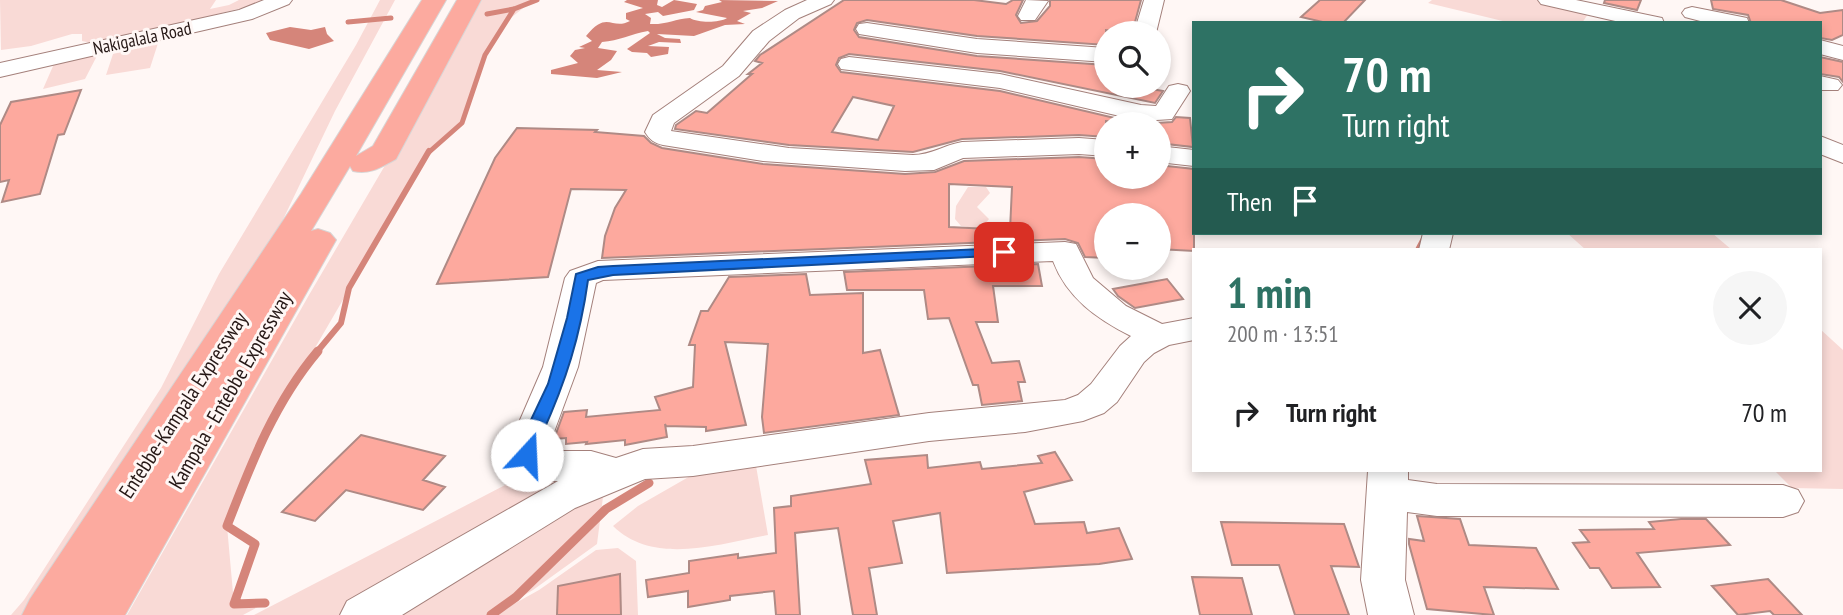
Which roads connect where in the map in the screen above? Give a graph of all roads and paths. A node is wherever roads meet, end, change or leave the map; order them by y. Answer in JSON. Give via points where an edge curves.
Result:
{"nodes":[{"id":1,"x":282,"y":0,"type":"edge"},
{"id":2,"x":406,"y":0,"type":"edge"},
{"id":3,"x":434,"y":0,"type":"edge"},
{"id":4,"x":455,"y":0,"type":"edge"},
{"id":5,"x":469,"y":0,"type":"edge"},
{"id":6,"x":824,"y":0,"type":"edge"},
{"id":7,"x":1054,"y":0,"type":"edge"},
{"id":8,"x":1154,"y":0,"type":"edge"},
{"id":9,"x":1548,"y":0,"type":"edge"},
{"id":10,"x":1034,"y":5,"type":"edge"},
{"id":11,"x":1692,"y":12,"type":"edge"},
{"id":12,"x":1148,"y":21,"type":"edge"},
{"id":13,"x":1645,"y":21,"type":"edge"},
{"id":14,"x":1730,"y":21,"type":"edge"},
{"id":15,"x":867,"y":29,"type":"dead end"},
{"id":16,"x":1094,"y":54,"type":"edge"},
{"id":17,"x":849,"y":64,"type":"dead end"},
{"id":18,"x":0,"y":70,"type":"edge"},
{"id":19,"x":1177,"y":90,"type":"edge"},
{"id":20,"x":1822,"y":146,"type":"edge"},
{"id":21,"x":1094,"y":147,"type":"edge"},
{"id":22,"x":1171,"y":155,"type":"edge"},
{"id":23,"x":1843,"y":155,"type":"edge"},
{"id":24,"x":1192,"y":158,"type":"edge"},
{"id":25,"x":364,"y":164,"type":"junction"},
{"id":26,"x":317,"y":194,"type":"junction"},
{"id":27,"x":1176,"y":333,"type":"edge"},
{"id":28,"x":616,"y":472,"type":"junction"},
{"id":29,"x":1387,"y":482,"type":"edge"},
{"id":30,"x":1783,"y":501,"type":"dead end"},
{"id":31,"x":49,"y":615,"type":"edge"},
{"id":32,"x":97,"y":615,"type":"edge"},
{"id":33,"x":363,"y":615,"type":"edge"},
{"id":34,"x":1391,"y":615,"type":"edge"}],
"edges":[{"from":1,"to":18,"type":"street","name":"Nakigalala Road","via":[[246,15]]},
{"from":2,"to":26,"type":"highway","via":[[317,167]]},
{"from":3,"to":26,"type":"highway","name":"Entebbe-Kampala Expressway"},
{"from":4,"to":25,"type":"highway","name":"Kampala - Entebbe Expressway"},
{"from":5,"to":25,"type":"highway","via":[[385,152]]},
{"from":6,"to":21,"type":"street","via":[[792,14],[761,36],[731,71],[662,120],[658,132],[663,137],[738,150],[882,162],[937,162],[947,153],[962,150]]},
{"from":7,"to":10,"type":"street"},
{"from":8,"to":12,"type":"street"},
{"from":9,"to":13,"type":"street"},
{"from":11,"to":14,"type":"street"},
{"from":15,"to":16,"type":"street","via":[[977,46]]},
{"from":17,"to":19,"type":"street","via":[[1000,81],[1141,113],[1163,114]]},
{"from":20,"to":23,"type":"street"},
{"from":22,"to":24,"type":"street"},
{"from":25,"to":32,"type":"highway","name":"Kampala - Entebbe Expressway"},
{"from":26,"to":31,"type":"highway","name":"Entebbe-Kampala Expressway"},
{"from":27,"to":28,"type":"street","via":[[1142,345],[1104,393],[1070,412],[656,462]]},
{"from":27,"to":28,"type":"street","via":[[1112,313],[1098,303],[1072,275],[1065,251],[598,271],[581,278],[556,384],[527,455],[537,466],[591,466]]},
{"from":28,"to":33,"type":"street","via":[[560,497]]},
{"from":29,"to":30,"type":"street","via":[[1437,500]]},
{"from":29,"to":34,"type":"street","via":[[1383,580]]}]}
